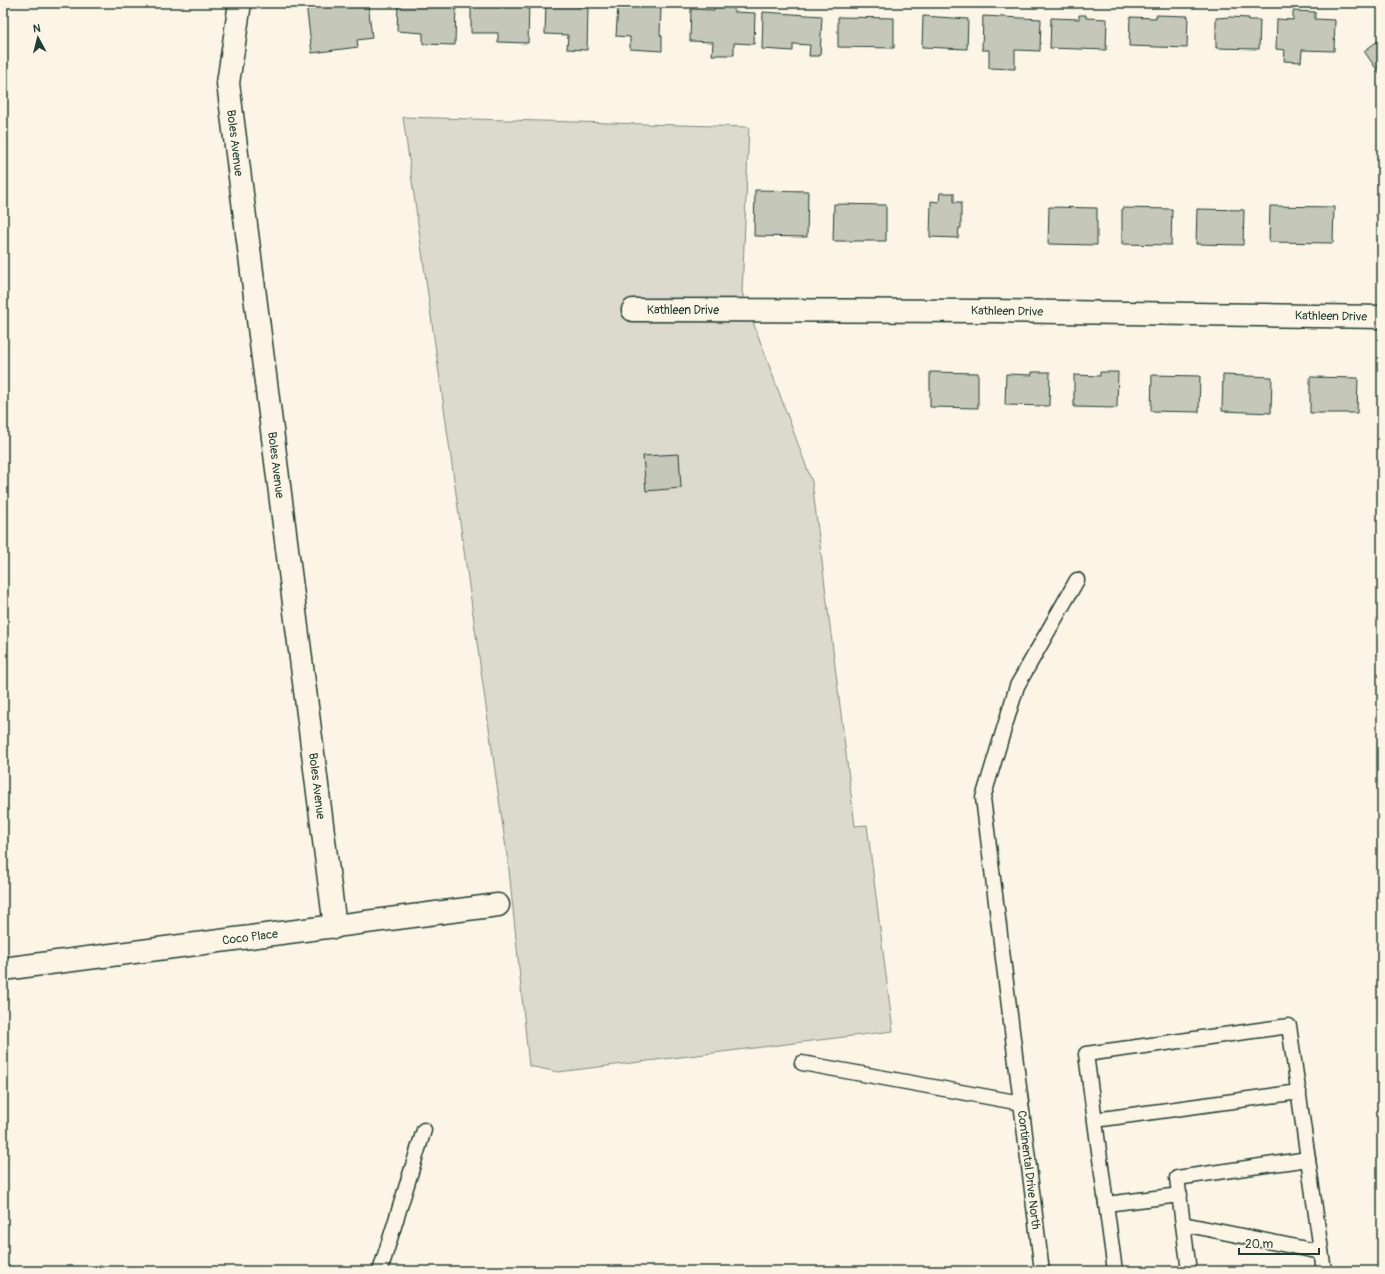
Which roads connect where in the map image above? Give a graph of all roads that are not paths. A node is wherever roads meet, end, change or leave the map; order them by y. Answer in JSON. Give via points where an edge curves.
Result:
{"nodes":[{"id":1,"x":240,"y":3,"type":"edge"},
{"id":2,"x":633,"y":310,"type":"dead end"},
{"id":3,"x":1382,"y":317,"type":"edge"},
{"id":4,"x":1077,"y":580,"type":"dead end"},
{"id":5,"x":498,"y":905,"type":"dead end"},
{"id":6,"x":335,"y":927,"type":"junction"},
{"id":7,"x":3,"y":969,"type":"edge"},
{"id":8,"x":802,"y":1064,"type":"dead end"},
{"id":9,"x":1299,"y":1092,"type":"junction"},
{"id":10,"x":1021,"y":1103,"type":"junction"},
{"id":11,"x":1095,"y":1120,"type":"junction"},
{"id":12,"x":424,"y":1130,"type":"dead end"},
{"id":13,"x":1308,"y":1159,"type":"junction"},
{"id":14,"x":1180,"y":1195,"type":"junction"},
{"id":15,"x":1106,"y":1204,"type":"junction"},
{"id":16,"x":1183,"y":1224,"type":"junction"},
{"id":17,"x":1321,"y":1252,"type":"junction"},
{"id":18,"x":380,"y":1271,"type":"edge"},
{"id":19,"x":1042,"y":1271,"type":"edge"},
{"id":20,"x":1115,"y":1271,"type":"edge"},
{"id":21,"x":1189,"y":1271,"type":"edge"},
{"id":22,"x":1324,"y":1271,"type":"edge"}],
"edges":[{"from":1,"to":6,"type":"street","name":"Boles Avenue","via":[[228,83]]},
{"from":2,"to":3,"type":"street","name":"Kathleen Drive","via":[[988,310]]},
{"from":4,"to":10,"type":"lane","name":"Continental Drive North","via":[[1017,686],[983,798]]},
{"from":5,"to":6,"type":"street","name":"Coco Place"},
{"from":6,"to":7,"type":"street","name":"Coco Place"},
{"from":8,"to":10,"type":"lane"},
{"from":9,"to":11,"type":"lane"},
{"from":9,"to":11,"type":"lane","via":[[1289,1026],[1281,1027],[1086,1054]]},
{"from":9,"to":13,"type":"lane"},
{"from":10,"to":19,"type":"lane","name":"Continental Drive North"},
{"from":11,"to":15,"type":"lane"},
{"from":12,"to":18,"type":"lane"},
{"from":13,"to":14,"type":"lane","via":[[1177,1178]]},
{"from":13,"to":17,"type":"lane"},
{"from":14,"to":15,"type":"lane"},
{"from":14,"to":16,"type":"lane"},
{"from":15,"to":20,"type":"lane"},
{"from":16,"to":17,"type":"lane"},
{"from":16,"to":21,"type":"lane"},
{"from":17,"to":22,"type":"lane"}]}
